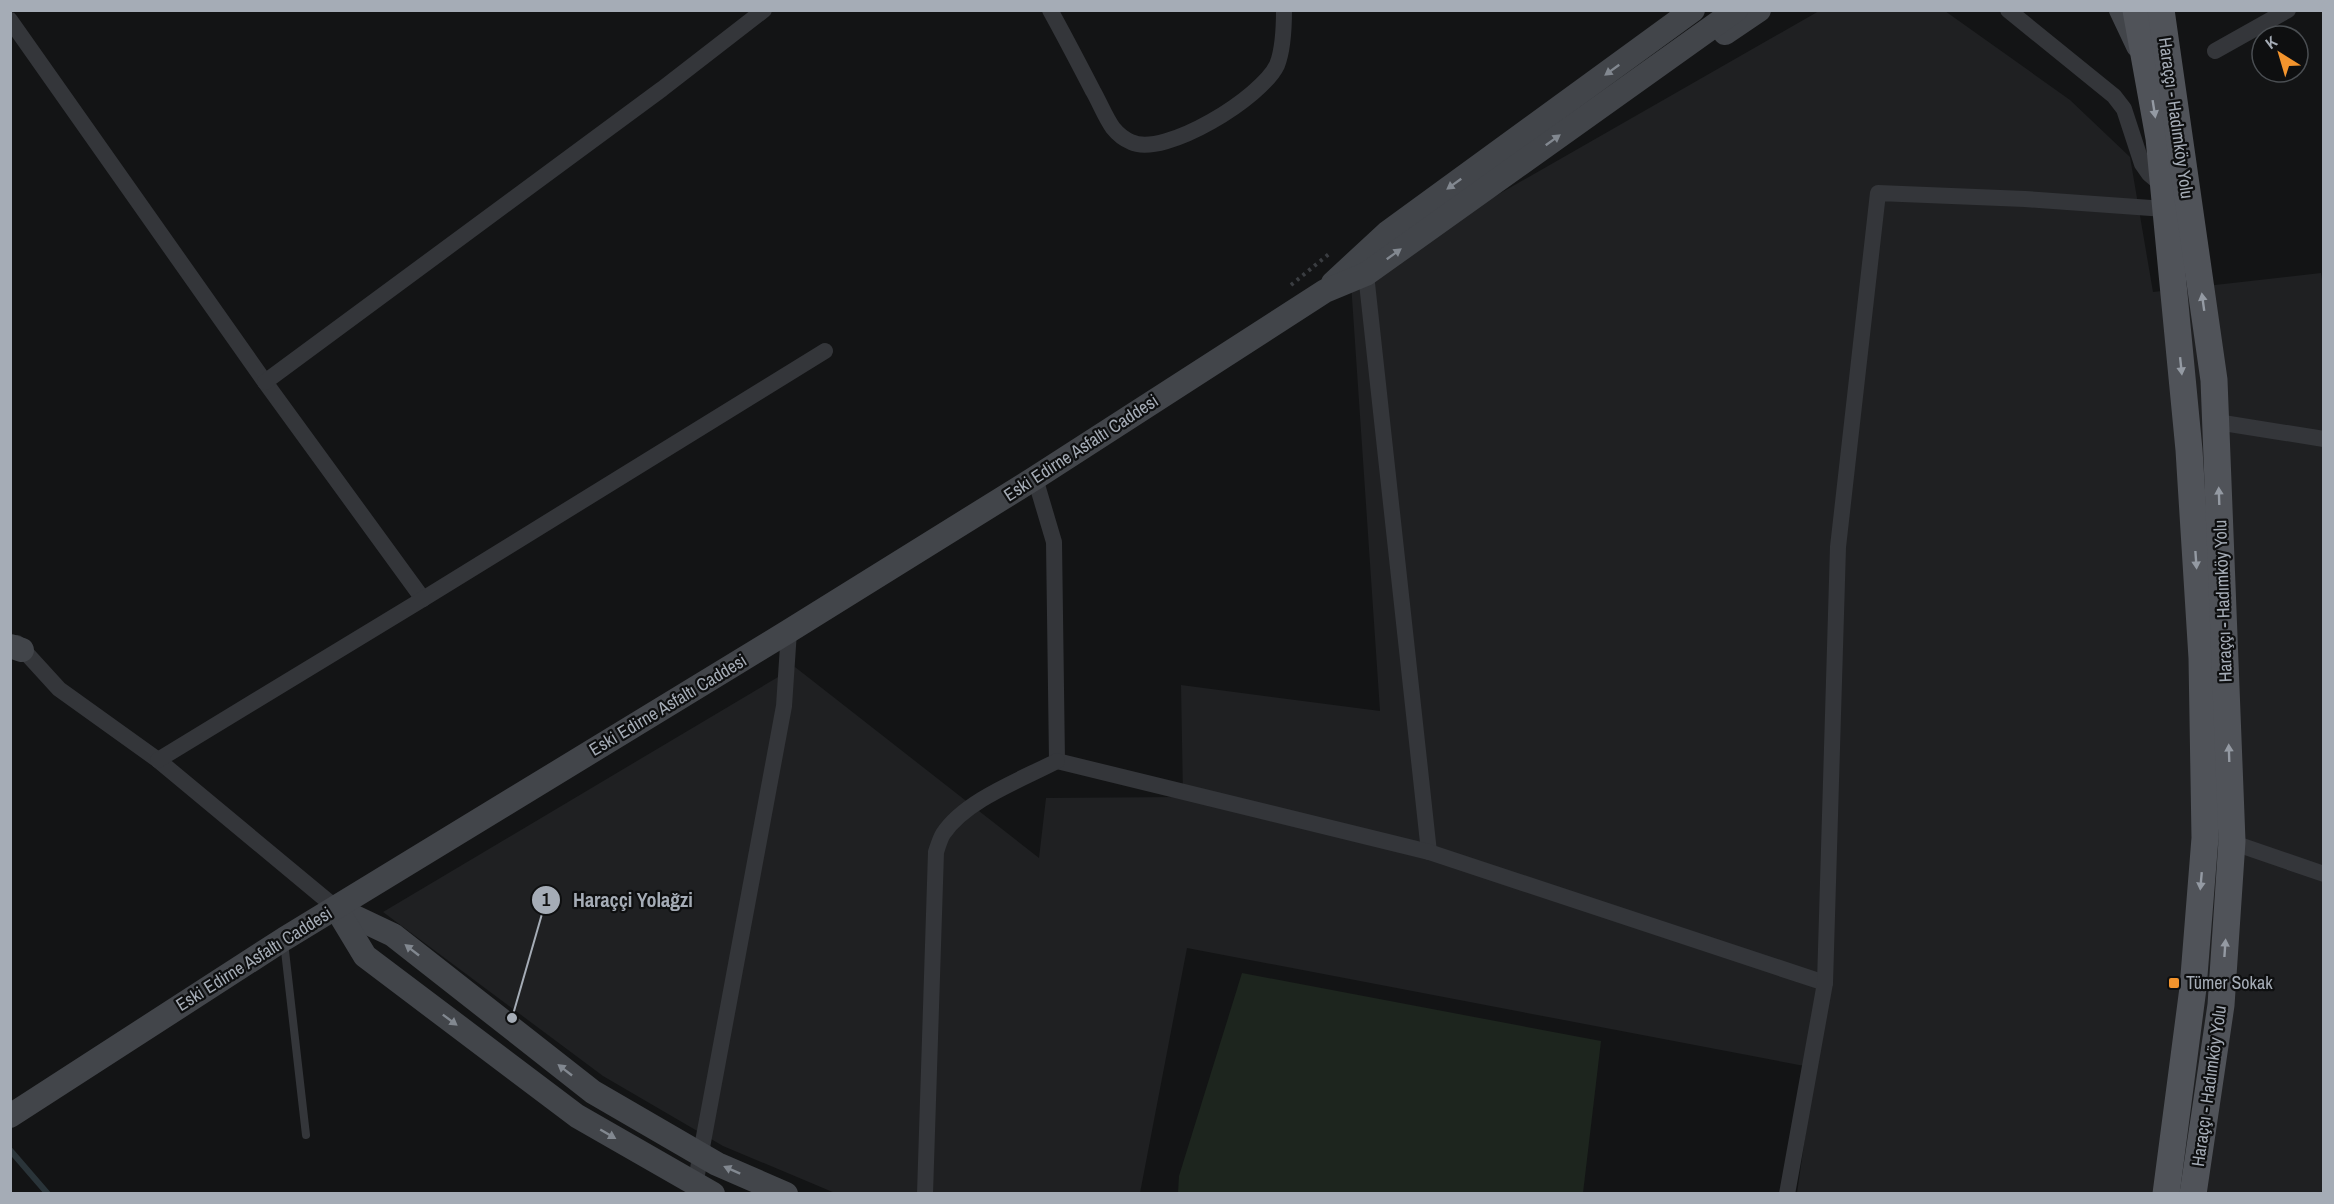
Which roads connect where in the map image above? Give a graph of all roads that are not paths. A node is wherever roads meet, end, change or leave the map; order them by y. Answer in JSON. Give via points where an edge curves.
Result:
{"nodes":[{"id":1,"x":764,"y":10,"type":"edge"},
{"id":2,"x":1050,"y":10,"type":"edge"},
{"id":3,"x":1284,"y":10,"type":"edge"},
{"id":4,"x":1679,"y":10,"type":"edge"},
{"id":5,"x":1693,"y":10,"type":"edge"},
{"id":6,"x":1736,"y":10,"type":"edge"},
{"id":7,"x":1759,"y":10,"type":"edge"},
{"id":8,"x":2008,"y":10,"type":"edge"},
{"id":9,"x":2121,"y":10,"type":"edge"},
{"id":10,"x":2136,"y":10,"type":"edge"},
{"id":11,"x":2161,"y":10,"type":"edge"},
{"id":12,"x":2288,"y":10,"type":"edge"},
{"id":13,"x":10,"y":20,"type":"edge"},
{"id":14,"x":1659,"y":35,"type":"junction"},
{"id":15,"x":1689,"y":44,"type":"junction"},
{"id":16,"x":2215,"y":51,"type":"dead end"},
{"id":17,"x":2148,"y":68,"type":"junction"},
{"id":18,"x":2164,"y":197,"type":"junction"},
{"id":19,"x":1366,"y":274,"type":"junction"},
{"id":20,"x":1325,"y":291,"type":"junction"},
{"id":21,"x":825,"y":351,"type":"dead end"},
{"id":22,"x":265,"y":382,"type":"junction"},
{"id":23,"x":2217,"y":422,"type":"junction"},
{"id":24,"x":2324,"y":439,"type":"edge"},
{"id":25,"x":1035,"y":478,"type":"junction"},
{"id":26,"x":423,"y":599,"type":"junction"},
{"id":27,"x":789,"y":631,"type":"junction"},
{"id":28,"x":14,"y":644,"type":"edge"},
{"id":29,"x":158,"y":760,"type":"junction"},
{"id":30,"x":1057,"y":761,"type":"junction"},
{"id":31,"x":2205,"y":838,"type":"junction"},
{"id":32,"x":2232,"y":841,"type":"junction"},
{"id":33,"x":1429,"y":852,"type":"junction"},
{"id":34,"x":2324,"y":874,"type":"edge"},
{"id":35,"x":336,"y":908,"type":"junction"},
{"id":36,"x":284,"y":939,"type":"junction"},
{"id":37,"x":1825,"y":983,"type":"junction"},
{"id":38,"x":18,"y":1111,"type":"edge"},
{"id":39,"x":306,"y":1135,"type":"dead end"},
{"id":40,"x":701,"y":1154,"type":"junction"},
{"id":41,"x":702,"y":1191,"type":"edge"},
{"id":42,"x":786,"y":1194,"type":"edge"},
{"id":43,"x":925,"y":1194,"type":"edge"},
{"id":44,"x":1787,"y":1194,"type":"edge"},
{"id":45,"x":2166,"y":1194,"type":"edge"},
{"id":46,"x":2193,"y":1194,"type":"edge"}],
"edges":[{"from":1,"to":22,"type":"street"},
{"from":2,"to":3,"type":"street","via":[[1113,128],[1131,142],[1148,146],[1188,134],[1264,84],[1277,64]]},
{"from":4,"to":14,"type":"main road"},
{"from":5,"to":14,"type":"main road"},
{"from":6,"to":15,"type":"main road"},
{"from":7,"to":15,"type":"main road","via":[[1717,38]]},
{"from":8,"to":18,"type":"street","via":[[2114,96],[2124,109],[2142,164]]},
{"from":9,"to":17,"type":"main road"},
{"from":10,"to":17,"type":"main road","name":"Haraççı - Hadımköy Yolu"},
{"from":23,"to":11,"type":"main road","name":"Haraççı - Hadımköy Yolu","one_way":true},
{"from":12,"to":16,"type":"street"},
{"from":13,"to":22,"type":"street"},
{"from":14,"to":20,"type":"main road","one_way":true,"via":[[1387,232]]},
{"from":19,"to":15,"type":"main road","one_way":true},
{"from":17,"to":18,"type":"main road","name":"Haraççı - Hadımköy Yolu","one_way":true},
{"from":18,"to":31,"type":"main road","name":"Haraççı - Hadımköy Yolu","one_way":true,"via":[[2189,450],[2202,658]]},
{"from":18,"to":37,"type":"street","via":[[2025,199],[1878,193],[1838,547]]},
{"from":19,"to":20,"type":"main road"},
{"from":19,"to":33,"type":"street"},
{"from":20,"to":25,"type":"main road","name":"Eski Edirne Asfaltı Caddesi"},
{"from":21,"to":26,"type":"street"},
{"from":22,"to":26,"type":"street"},
{"from":23,"to":24,"type":"street"},
{"from":32,"to":23,"type":"main road","name":"Haraççı - Hadımköy Yolu","one_way":true},
{"from":25,"to":27,"type":"main road","name":"Eski Edirne Asfaltı Caddesi"},
{"from":25,"to":30,"type":"street","via":[[1054,542]]},
{"from":26,"to":29,"type":"street"},
{"from":27,"to":35,"type":"main road","name":"Eski Edirne Asfaltı Caddesi"},
{"from":27,"to":40,"type":"street","via":[[784,706]]},
{"from":28,"to":29,"type":"street","via":[[59,689]]},
{"from":29,"to":35,"type":"street"},
{"from":30,"to":33,"type":"street"},
{"from":30,"to":43,"type":"street","via":[[956,819],[943,834],[936,852]]},
{"from":31,"to":32,"type":"street"},
{"from":31,"to":45,"type":"main road","name":"Haraççı - Hadımköy Yolu","one_way":true,"via":[[2193,988]]},
{"from":32,"to":34,"type":"street"},
{"from":46,"to":32,"type":"main road","name":"Haraççı - Hadımköy Yolu","one_way":true,"via":[[2221,1005]]},
{"from":33,"to":37,"type":"street"},
{"from":35,"to":36,"type":"main road","name":"Eski Edirne Asfaltı Caddesi"},
{"from":40,"to":35,"type":"main road","one_way":true,"via":[[593,1092],[393,935]]},
{"from":35,"to":41,"type":"main road","one_way":true,"via":[[365,956],[374,963],[577,1116]]},
{"from":36,"to":38,"type":"main road","name":"Eski Edirne Asfaltı Caddesi"},
{"from":36,"to":39,"type":"lane"},
{"from":37,"to":44,"type":"street"},
{"from":40,"to":41,"type":"street"},
{"from":42,"to":40,"type":"main road","one_way":true}]}
